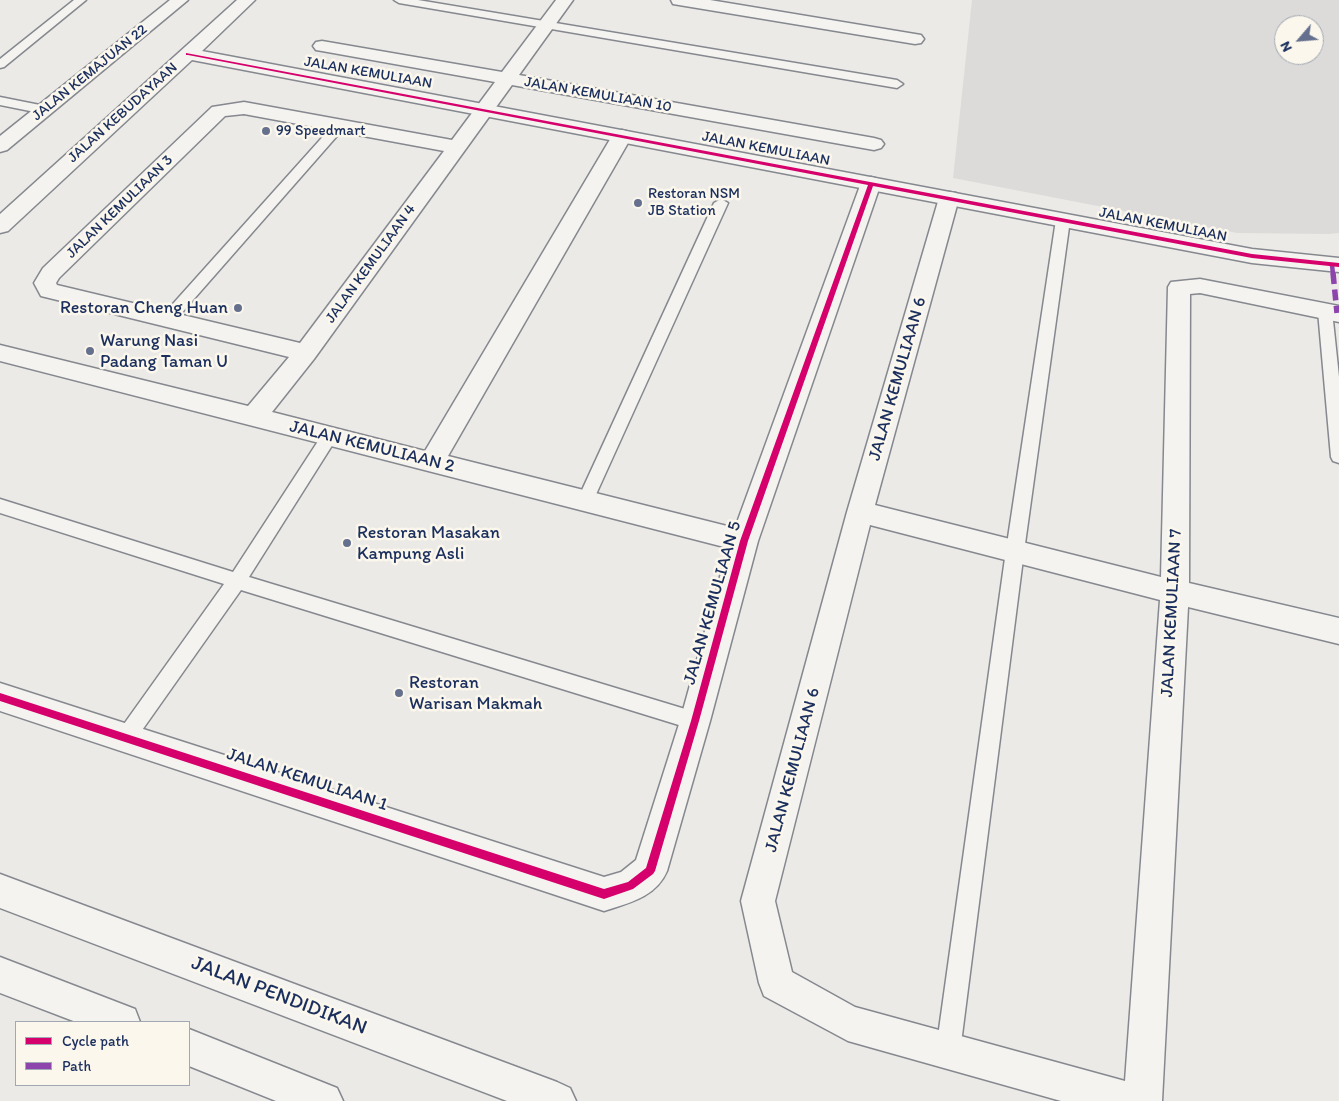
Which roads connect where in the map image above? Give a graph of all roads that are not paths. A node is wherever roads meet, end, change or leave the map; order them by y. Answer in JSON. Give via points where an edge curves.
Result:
{"nodes":[{"id":1,"x":81,"y":0,"type":"edge"},
{"id":2,"x":180,"y":0,"type":"edge"},
{"id":3,"x":247,"y":0,"type":"edge"},
{"id":4,"x":399,"y":0,"type":"edge"},
{"id":5,"x":565,"y":0,"type":"edge"},
{"id":6,"x":679,"y":0,"type":"edge"},
{"id":7,"x":548,"y":25,"type":"junction"},
{"id":8,"x":915,"y":39,"type":"dead end"},
{"id":9,"x":322,"y":46,"type":"dead end"},
{"id":10,"x":188,"y":54,"type":"junction"},
{"id":11,"x":0,"y":65,"type":"edge"},
{"id":12,"x":508,"y":80,"type":"junction"},
{"id":13,"x":897,"y":84,"type":"dead end"},
{"id":14,"x":0,"y":101,"type":"edge"},
{"id":15,"x":485,"y":109,"type":"junction"},
{"id":16,"x":45,"y":110,"type":"junction"},
{"id":17,"x":340,"y":125,"type":"junction"},
{"id":18,"x":622,"y":136,"type":"junction"},
{"id":19,"x":874,"y":144,"type":"dead end"},
{"id":20,"x":0,"y":146,"type":"edge"},
{"id":21,"x":457,"y":147,"type":"junction"},
{"id":22,"x":871,"y":183,"type":"junction"},
{"id":23,"x":949,"y":198,"type":"junction"},
{"id":24,"x":721,"y":203,"type":"dead end"},
{"id":25,"x":1063,"y":220,"type":"junction"},
{"id":26,"x":0,"y":226,"type":"edge"},
{"id":27,"x":1339,"y":265,"type":"edge"},
{"id":28,"x":1332,"y":312,"type":"edge"},
{"id":29,"x":167,"y":320,"type":"junction"},
{"id":30,"x":0,"y":353,"type":"edge"},
{"id":31,"x":306,"y":353,"type":"junction"},
{"id":32,"x":254,"y":417,"type":"junction"},
{"id":33,"x":330,"y":436,"type":"junction"},
{"id":34,"x":1339,"y":458,"type":"edge"},
{"id":35,"x":432,"y":462,"type":"junction"},
{"id":36,"x":585,"y":501,"type":"junction"},
{"id":37,"x":0,"y":506,"type":"edge"},
{"id":38,"x":860,"y":512,"type":"junction"},
{"id":39,"x":744,"y":541,"type":"junction"},
{"id":40,"x":1015,"y":551,"type":"junction"},
{"id":41,"x":237,"y":581,"type":"junction"},
{"id":42,"x":1175,"y":592,"type":"junction"},
{"id":43,"x":1339,"y":631,"type":"edge"},
{"id":44,"x":0,"y":697,"type":"edge"},
{"id":45,"x":695,"y":721,"type":"junction"},
{"id":46,"x":126,"y":737,"type":"junction"},
{"id":47,"x":0,"y":891,"type":"edge"},
{"id":48,"x":604,"y":894,"type":"joint"},
{"id":49,"x":0,"y":975,"type":"edge"},
{"id":50,"x":119,"y":1021,"type":"edge"},
{"id":51,"x":190,"y":1048,"type":"edge"},
{"id":52,"x":948,"y":1051,"type":"junction"},
{"id":53,"x":324,"y":1101,"type":"edge"},
{"id":54,"x":557,"y":1101,"type":"edge"},
{"id":55,"x":1129,"y":1101,"type":"edge"},
{"id":56,"x":1143,"y":1101,"type":"edge"}],
"edges":[{"from":1,"to":11,"type":"lane"},
{"from":2,"to":16,"type":"street","name":"JALAN KEMAJUAN 22"},
{"from":3,"to":10,"type":"street","name":"JALAN KEBUDAYAAN"},
{"from":4,"to":7,"type":"lane"},
{"from":5,"to":7,"type":"street","name":"JALAN KEMULIAAN 4"},
{"from":6,"to":8,"type":"street"},
{"from":7,"to":12,"type":"street","name":"JALAN KEMULIAAN 4"},
{"from":7,"to":13,"type":"lane"},
{"from":9,"to":12,"type":"street","name":"JALAN KEMULIAAN 10"},
{"from":10,"to":15,"type":"street","name":"JALAN KEMULIAAN"},
{"from":10,"to":26,"type":"street","name":"JALAN KEBUDAYAAN"},
{"from":12,"to":15,"type":"street","name":"JALAN KEMULIAAN 4"},
{"from":12,"to":19,"type":"street","name":"JALAN KEMULIAAN 10"},
{"from":14,"to":16,"type":"lane"},
{"from":15,"to":18,"type":"street","name":"JALAN KEMULIAAN"},
{"from":15,"to":21,"type":"street","name":"JALAN KEMULIAAN 4"},
{"from":16,"to":20,"type":"street","name":"JALAN KEMAJUAN 22"},
{"from":17,"to":21,"type":"street","name":"JALAN KEMULIAAN 3"},
{"from":17,"to":29,"type":"lane"},
{"from":17,"to":29,"type":"street","name":"JALAN KEMULIAAN 3","via":[[244,108],[219,111],[51,273],[46,283],[49,291]]},
{"from":18,"to":22,"type":"street","name":"JALAN KEMULIAAN"},
{"from":18,"to":35,"type":"street"},
{"from":21,"to":31,"type":"street","name":"JALAN KEMULIAAN 4"},
{"from":22,"to":23,"type":"street","name":"JALAN KEMULIAAN"},
{"from":22,"to":39,"type":"street","name":"JALAN KEMULIAAN 5"},
{"from":23,"to":25,"type":"street","name":"JALAN KEMULIAAN"},
{"from":23,"to":38,"type":"street","name":"JALAN KEMULIAAN 6"},
{"from":24,"to":36,"type":"lane"},
{"from":25,"to":27,"type":"street","name":"JALAN KEMULIAAN","via":[[1252,256]]},
{"from":25,"to":40,"type":"lane"},
{"from":28,"to":34,"type":"lane"},
{"from":28,"to":42,"type":"street","name":"JALAN KEMULIAAN 7","via":[[1200,286],[1179,287]]},
{"from":29,"to":31,"type":"street","name":"JALAN KEMULIAAN 3"},
{"from":30,"to":32,"type":"street","name":"JALAN KEMULIAAN 2"},
{"from":31,"to":32,"type":"street","name":"JALAN KEMULIAAN 4"},
{"from":32,"to":33,"type":"street","name":"JALAN KEMULIAAN 2"},
{"from":33,"to":35,"type":"street","name":"JALAN KEMULIAAN 2"},
{"from":33,"to":41,"type":"lane"},
{"from":35,"to":36,"type":"street","name":"JALAN KEMULIAAN 2"},
{"from":36,"to":39,"type":"street","name":"JALAN KEMULIAAN 2"},
{"from":37,"to":41,"type":"lane"},
{"from":38,"to":40,"type":"street"},
{"from":38,"to":52,"type":"street","name":"JALAN KEMULIAAN 6","via":[[758,901],[777,982],[848,1023]]},
{"from":39,"to":45,"type":"street","name":"JALAN KEMULIAAN 5"},
{"from":40,"to":42,"type":"street"},
{"from":40,"to":52,"type":"lane"},
{"from":41,"to":45,"type":"lane"},
{"from":41,"to":46,"type":"lane"},
{"from":42,"to":43,"type":"street"},
{"from":42,"to":56,"type":"street","name":"JALAN KEMULIAAN 7"},
{"from":44,"to":46,"type":"street","name":"JALAN KEMULIAAN 1"},
{"from":45,"to":48,"type":"street","name":"JALAN KEMULIAAN 5","via":[[650,871],[630,886]]},
{"from":46,"to":48,"type":"street","name":"JALAN KEMULIAAN 1"},
{"from":47,"to":54,"type":"street","name":"JALAN PENDIDIKAN"},
{"from":49,"to":50,"type":"street"},
{"from":51,"to":53,"type":"street"},
{"from":52,"to":55,"type":"street","name":"JALAN KEMULIAAN 6"}]}
